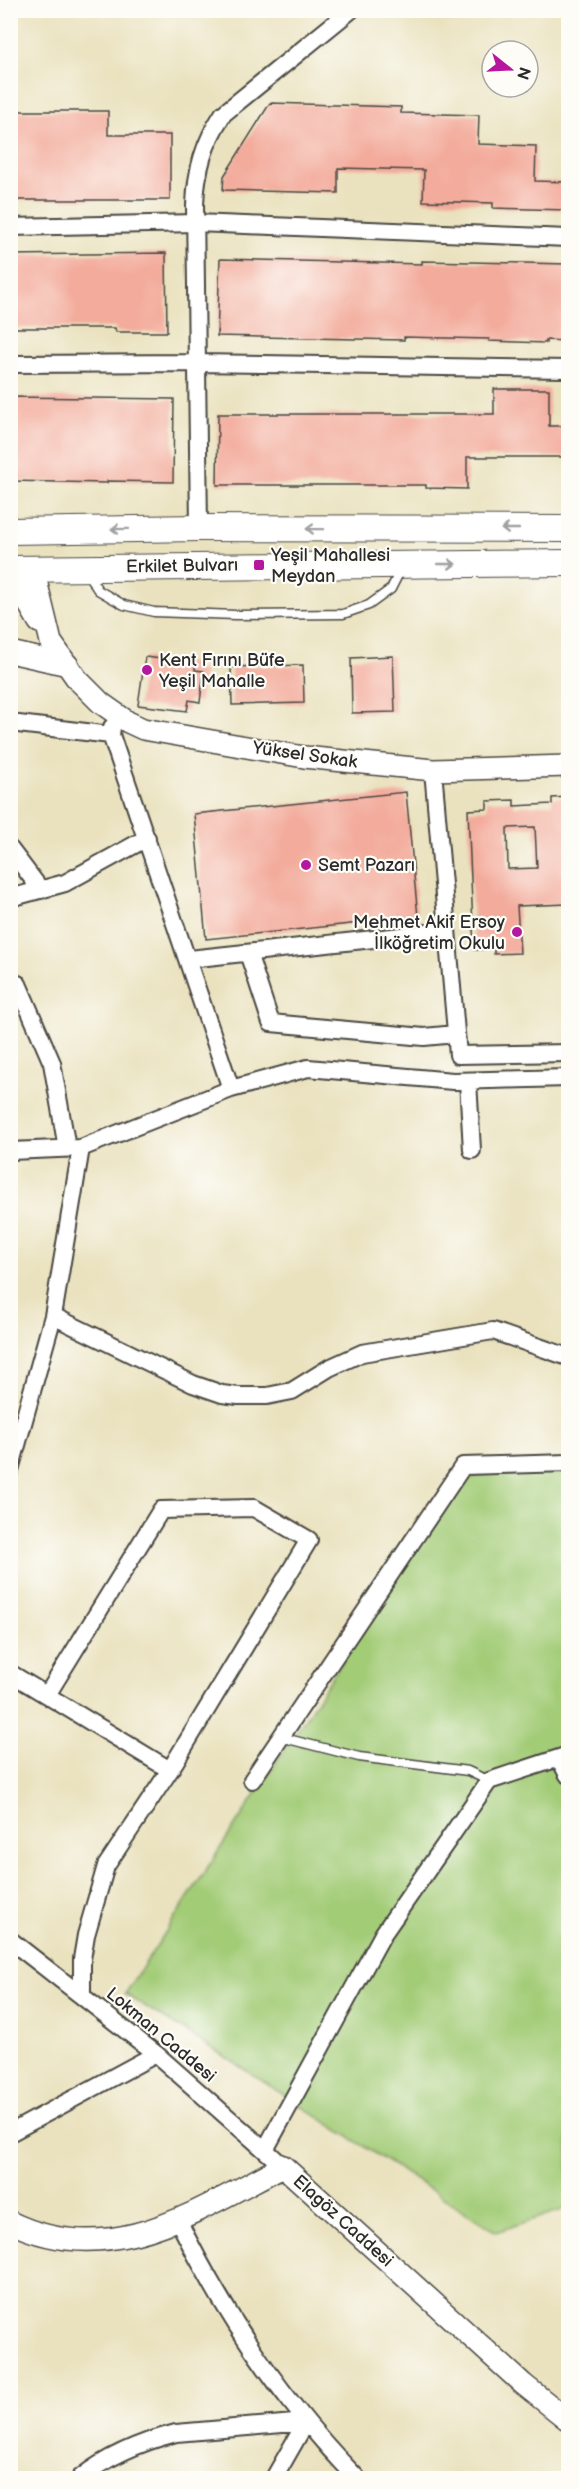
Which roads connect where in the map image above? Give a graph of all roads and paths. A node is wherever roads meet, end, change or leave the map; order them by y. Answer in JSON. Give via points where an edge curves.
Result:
{"nodes":[{"id":1,"x":351,"y":10,"type":"edge"},
{"id":2,"x":196,"y":223,"type":"junction"},
{"id":3,"x":10,"y":227,"type":"edge"},
{"id":4,"x":568,"y":238,"type":"edge"},
{"id":5,"x":197,"y":363,"type":"junction"},
{"id":6,"x":10,"y":364,"type":"edge"},
{"id":7,"x":568,"y":369,"type":"edge"},
{"id":8,"x":199,"y":528,"type":"junction"},
{"id":9,"x":568,"y":529,"type":"edge"},
{"id":10,"x":10,"y":531,"type":"edge"},
{"id":11,"x":568,"y":563,"type":"edge"},
{"id":12,"x":404,"y":564,"type":"junction"},
{"id":13,"x":22,"y":568,"type":"edge"},
{"id":14,"x":84,"y":568,"type":"junction"},
{"id":15,"x":10,"y":581,"type":"edge"},
{"id":16,"x":51,"y":642,"type":"junction"},
{"id":17,"x":10,"y":652,"type":"edge"},
{"id":18,"x":68,"y":665,"type":"junction"},
{"id":19,"x":114,"y":713,"type":"junction"},
{"id":20,"x":10,"y":723,"type":"edge"},
{"id":21,"x":111,"y":735,"type":"junction"},
{"id":22,"x":568,"y":765,"type":"edge"},
{"id":23,"x":433,"y":770,"type":"junction"},
{"id":24,"x":147,"y":838,"type":"junction"},
{"id":25,"x":10,"y":849,"type":"edge"},
{"id":26,"x":41,"y":890,"type":"junction"},
{"id":27,"x":10,"y":898,"type":"edge"},
{"id":28,"x":447,"y":931,"type":"junction"},
{"id":29,"x":248,"y":953,"type":"junction"},
{"id":30,"x":189,"y":959,"type":"junction"},
{"id":31,"x":10,"y":987,"type":"edge"},
{"id":32,"x":456,"y":1034,"type":"junction"},
{"id":33,"x":568,"y":1053,"type":"edge"},
{"id":34,"x":568,"y":1078,"type":"edge"},
{"id":35,"x":468,"y":1081,"type":"junction"},
{"id":36,"x":231,"y":1089,"type":"junction"},
{"id":37,"x":74,"y":1148,"type":"junction"},
{"id":38,"x":472,"y":1150,"type":"dead end"},
{"id":39,"x":10,"y":1151,"type":"edge"},
{"id":40,"x":53,"y":1316,"type":"junction"},
{"id":41,"x":568,"y":1357,"type":"edge"},
{"id":42,"x":568,"y":1462,"type":"edge"},
{"id":43,"x":10,"y":1470,"type":"edge"},
{"id":44,"x":10,"y":1673,"type":"edge"},
{"id":45,"x":47,"y":1695,"type":"junction"},
{"id":46,"x":280,"y":1737,"type":"junction"},
{"id":47,"x":564,"y":1757,"type":"edge"},
{"id":48,"x":170,"y":1770,"type":"junction"},
{"id":49,"x":568,"y":1775,"type":"edge"},
{"id":50,"x":252,"y":1780,"type":"dead end"},
{"id":51,"x":489,"y":1781,"type":"junction"},
{"id":52,"x":10,"y":1940,"type":"edge"},
{"id":53,"x":82,"y":1995,"type":"junction"},
{"id":54,"x":156,"y":2054,"type":"junction"},
{"id":55,"x":10,"y":2133,"type":"edge"},
{"id":56,"x":265,"y":2150,"type":"junction"},
{"id":57,"x":283,"y":2166,"type":"junction"},
{"id":58,"x":178,"y":2220,"type":"junction"},
{"id":59,"x":10,"y":2222,"type":"edge"},
{"id":60,"x":568,"y":2420,"type":"edge"},
{"id":61,"x":306,"y":2422,"type":"junction"},
{"id":62,"x":80,"y":2478,"type":"edge"},
{"id":63,"x":274,"y":2478,"type":"edge"},
{"id":64,"x":357,"y":2478,"type":"edge"}],
"edges":[{"from":1,"to":2,"type":"street","via":[[223,114],[212,130],[199,167]]},
{"from":2,"to":3,"type":"street"},
{"from":2,"to":4,"type":"street"},
{"from":2,"to":5,"type":"street"},
{"from":5,"to":6,"type":"street"},
{"from":5,"to":7,"type":"street"},
{"from":5,"to":8,"type":"street"},
{"from":9,"to":8,"type":"main road","name":"Erkilet Bulvarı","one_way":true},
{"from":8,"to":10,"type":"main road","name":"Erkilet Bulvarı","one_way":true},
{"from":12,"to":11,"type":"main road","name":"Erkilet Bulvarı","one_way":true},
{"from":12,"to":14,"type":"main road","name":"Erkilet Bulvarı"},
{"from":12,"to":14,"type":"lane","via":[[391,589],[369,605],[343,614],[154,612],[124,605],[98,590]]},
{"from":13,"to":14,"type":"main road","name":"Erkilet Bulvarı"},
{"from":13,"to":16,"type":"street","name":"Yüksel Sokak"},
{"from":15,"to":16,"type":"street","via":[[21,591]]},
{"from":16,"to":18,"type":"street","name":"Yüksel Sokak"},
{"from":17,"to":18,"type":"street"},
{"from":18,"to":19,"type":"street","name":"Yüksel Sokak"},
{"from":19,"to":21,"type":"street"},
{"from":19,"to":23,"type":"street","name":"Yüksel Sokak","via":[[142,729],[304,757]]},
{"from":20,"to":21,"type":"street"},
{"from":21,"to":24,"type":"street"},
{"from":22,"to":23,"type":"street","name":"Yüksel Sokak"},
{"from":23,"to":28,"type":"street"},
{"from":24,"to":26,"type":"street","via":[[65,883]]},
{"from":24,"to":30,"type":"street"},
{"from":25,"to":26,"type":"street"},
{"from":26,"to":27,"type":"street"},
{"from":28,"to":29,"type":"street"},
{"from":28,"to":32,"type":"street"},
{"from":29,"to":30,"type":"street"},
{"from":29,"to":32,"type":"street","via":[[271,1023],[424,1037]]},
{"from":30,"to":36,"type":"street"},
{"from":31,"to":37,"type":"street","via":[[18,984],[52,1063]]},
{"from":32,"to":33,"type":"street","via":[[458,1054]]},
{"from":34,"to":35,"type":"street"},
{"from":35,"to":36,"type":"street","via":[[308,1068]]},
{"from":35,"to":38,"type":"street"},
{"from":36,"to":37,"type":"street"},
{"from":37,"to":39,"type":"street"},
{"from":37,"to":40,"type":"street"},
{"from":40,"to":41,"type":"street","via":[[193,1384],[238,1396],[267,1396],[292,1390],[362,1353],[493,1331]]},
{"from":40,"to":43,"type":"street"},
{"from":42,"to":46,"type":"street","via":[[463,1466]]},
{"from":44,"to":45,"type":"street"},
{"from":45,"to":48,"type":"street"},
{"from":45,"to":48,"type":"street","via":[[161,1510],[254,1508],[309,1540]]},
{"from":46,"to":50,"type":"street"},
{"from":46,"to":51,"type":"lane","via":[[359,1757],[468,1771]]},
{"from":47,"to":49,"type":"street"},
{"from":47,"to":51,"type":"street"},
{"from":48,"to":53,"type":"street","via":[[106,1866],[86,1935]]},
{"from":51,"to":56,"type":"street","via":[[383,1934]]},
{"from":52,"to":53,"type":"street","name":"Lokman Caddesi"},
{"from":53,"to":54,"type":"street","name":"Lokman Caddesi"},
{"from":54,"to":55,"type":"street"},
{"from":54,"to":56,"type":"street","name":"Lokman Caddesi"},
{"from":56,"to":57,"type":"street","name":"Lokman Caddesi"},
{"from":57,"to":58,"type":"street","name":"Elagöz Caddesi"},
{"from":57,"to":60,"type":"street","name":"Elagöz Caddesi","via":[[508,2371]]},
{"from":58,"to":59,"type":"street","name":"Elagöz Caddesi","via":[[138,2235],[98,2240],[53,2237]]},
{"from":58,"to":61,"type":"street","via":[[222,2303],[274,2382]]},
{"from":61,"to":62,"type":"street","via":[[176,2433],[126,2450]]},
{"from":61,"to":63,"type":"street"},
{"from":61,"to":64,"type":"street"}]}
